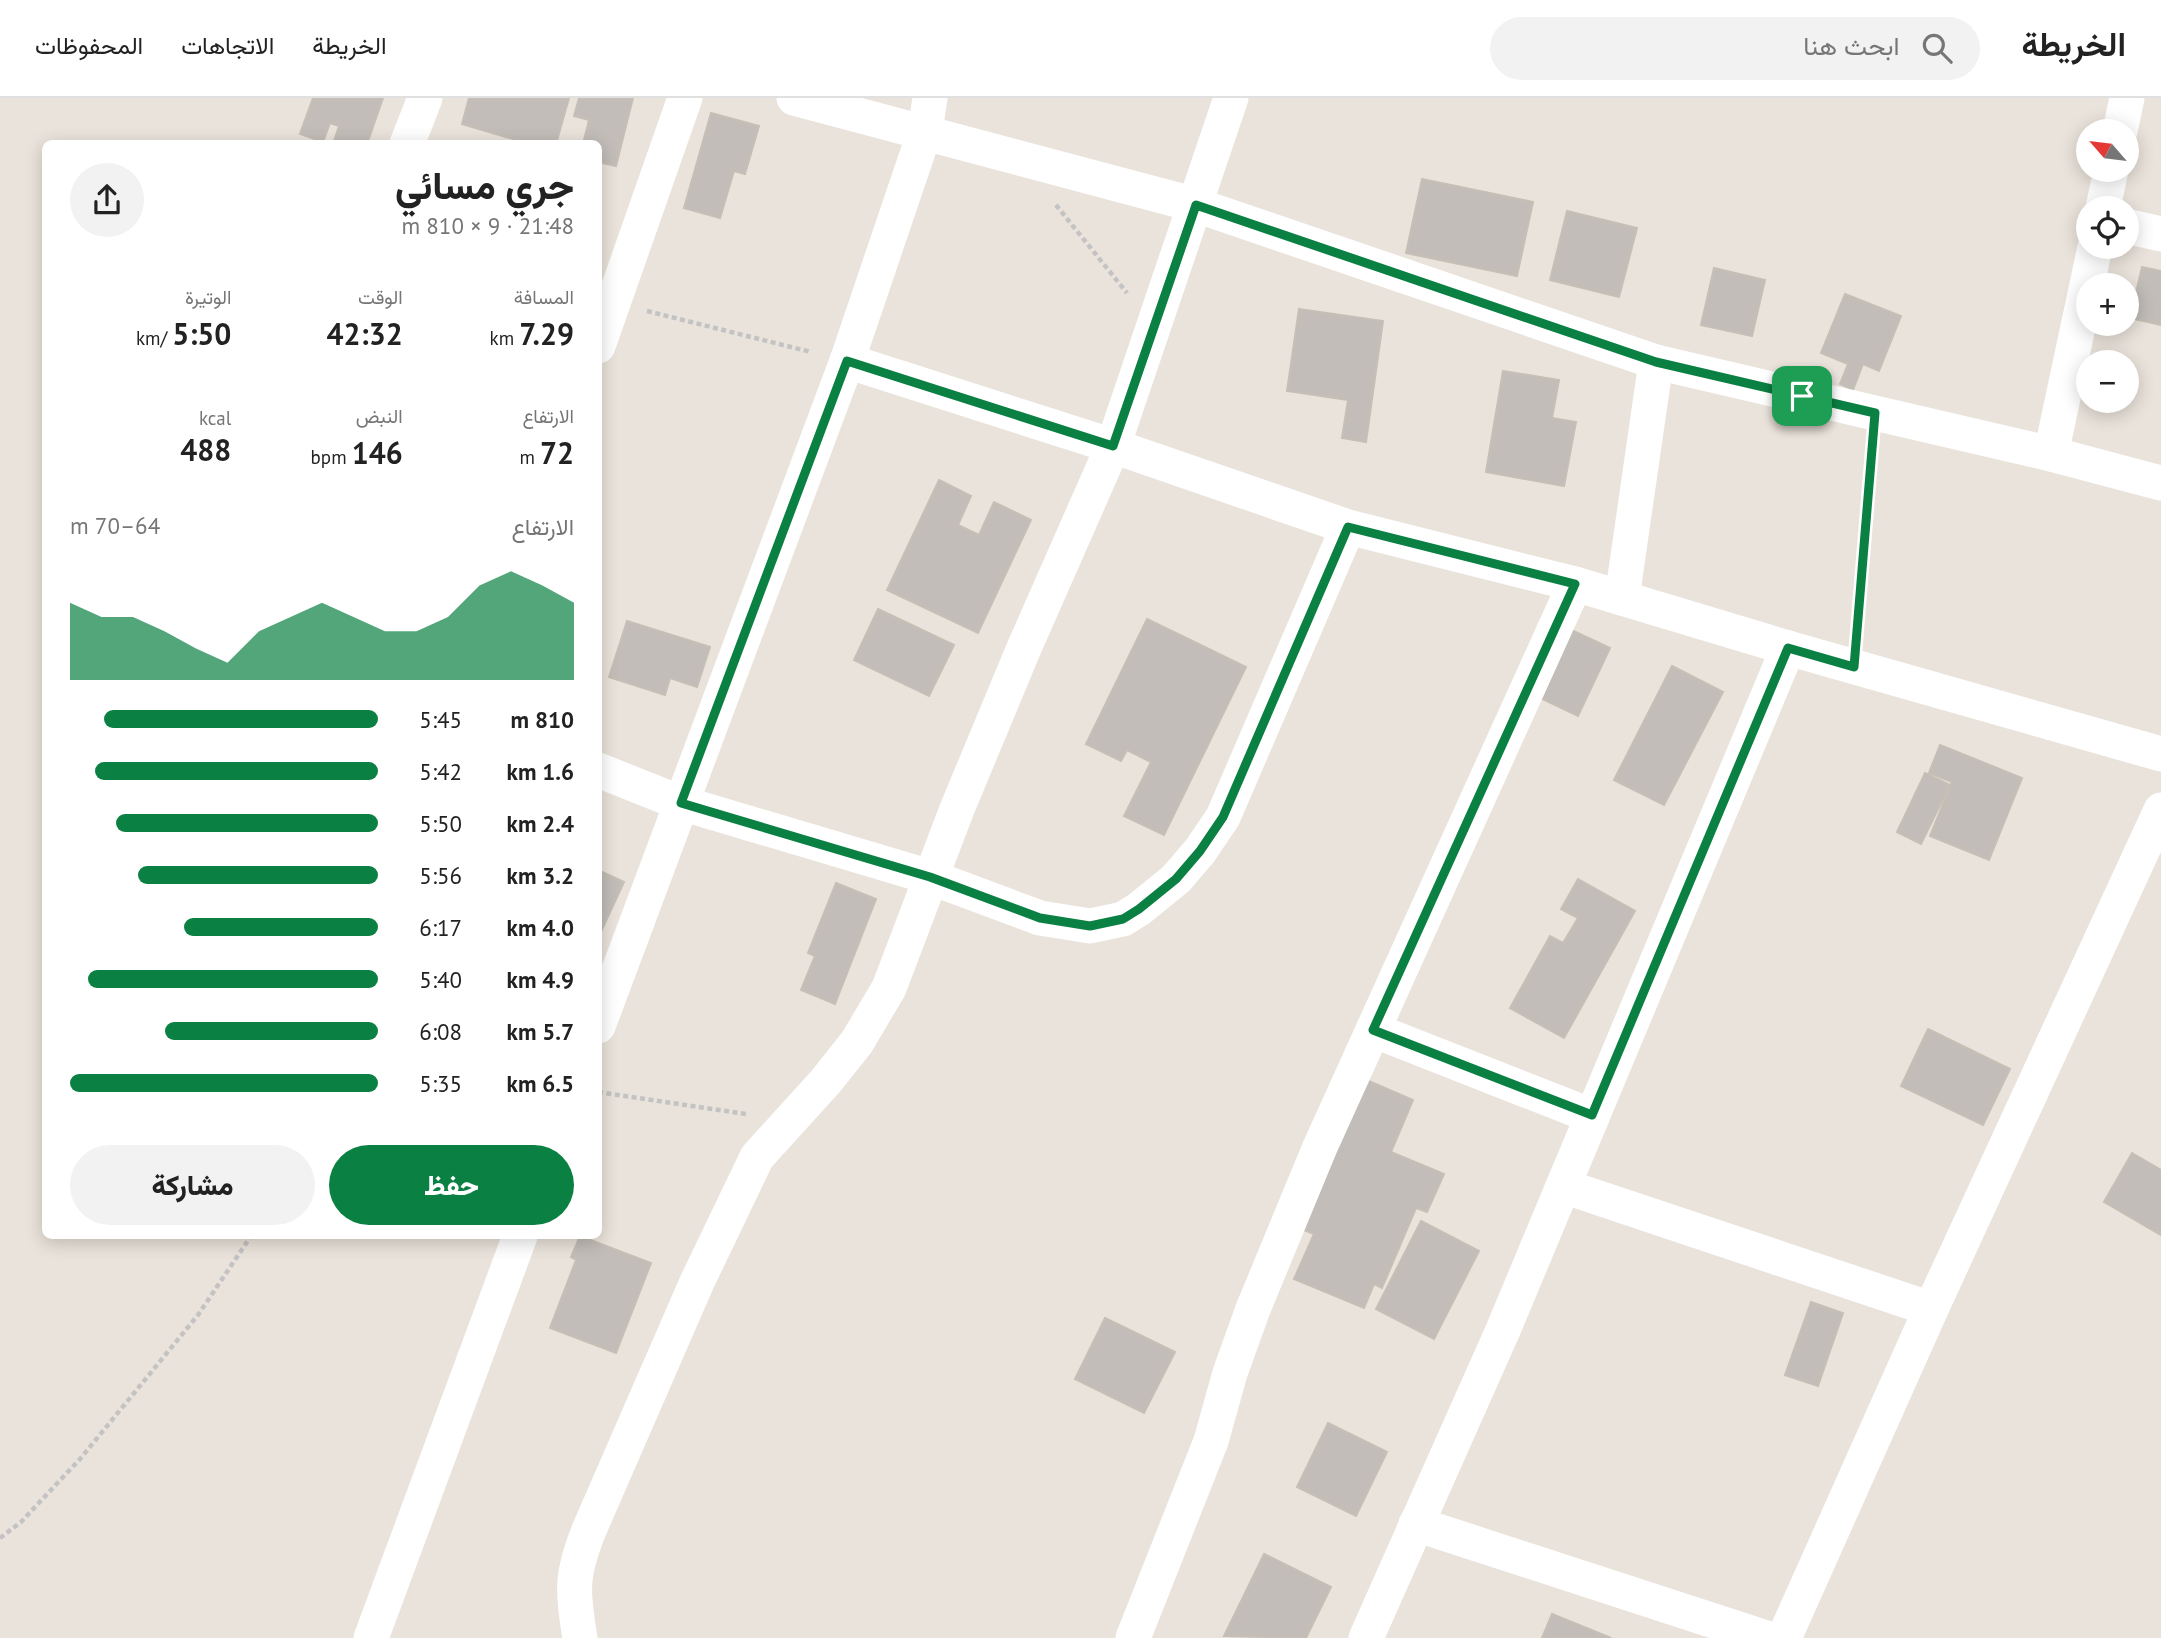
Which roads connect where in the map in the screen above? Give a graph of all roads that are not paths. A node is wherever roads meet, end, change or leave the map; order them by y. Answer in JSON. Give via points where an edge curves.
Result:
{"nodes":[{"id":1,"x":425,"y":98,"type":"edge"},
{"id":2,"x":685,"y":98,"type":"edge"},
{"id":3,"x":794,"y":98,"type":"edge"},
{"id":4,"x":1231,"y":98,"type":"edge"},
{"id":5,"x":2127,"y":98,"type":"edge"},
{"id":6,"x":928,"y":115,"type":"edge"},
{"id":7,"x":2123,"y":119,"type":"edge"},
{"id":8,"x":409,"y":140,"type":"edge"},
{"id":9,"x":1196,"y":205,"type":"junction"},
{"id":10,"x":2139,"y":229,"type":"edge"},
{"id":11,"x":2161,"y":234,"type":"edge"},
{"id":12,"x":2092,"y":259,"type":"edge"},
{"id":13,"x":602,"y":335,"type":"edge"},
{"id":14,"x":847,"y":361,"type":"junction"},
{"id":15,"x":1656,"y":362,"type":"junction"},
{"id":16,"x":1113,"y":446,"type":"junction"},
{"id":17,"x":2051,"y":454,"type":"junction"},
{"id":18,"x":2161,"y":483,"type":"edge"},
{"id":19,"x":1348,"y":527,"type":"junction"},
{"id":20,"x":1575,"y":584,"type":"junction"},
{"id":21,"x":1622,"y":598,"type":"junction"},
{"id":22,"x":1788,"y":648,"type":"junction"},
{"id":23,"x":2161,"y":754,"type":"edge"},
{"id":24,"x":602,"y":772,"type":"edge"},
{"id":25,"x":681,"y":803,"type":"junction"},
{"id":26,"x":2161,"y":810,"type":"edge"},
{"id":27,"x":930,"y":877,"type":"junction"},
{"id":28,"x":602,"y":1015,"type":"edge"},
{"id":29,"x":1373,"y":1030,"type":"junction"},
{"id":30,"x":1592,"y":1115,"type":"junction"},
{"id":31,"x":1563,"y":1186,"type":"junction"},
{"id":32,"x":519,"y":1239,"type":"edge"},
{"id":33,"x":1931,"y":1309,"type":"junction"},
{"id":34,"x":1416,"y":1524,"type":"junction"},
{"id":35,"x":370,"y":1638,"type":"edge"},
{"id":36,"x":580,"y":1638,"type":"edge"},
{"id":37,"x":1133,"y":1638,"type":"edge"},
{"id":38,"x":1366,"y":1638,"type":"edge"},
{"id":39,"x":1766,"y":1638,"type":"edge"},
{"id":40,"x":1784,"y":1638,"type":"edge"}],
"edges":[{"from":1,"to":8,"type":"street"},
{"from":2,"to":13,"type":"street"},
{"from":3,"to":6,"type":"street"},
{"from":4,"to":9,"type":"street"},
{"from":5,"to":7,"type":"street"},
{"from":6,"to":9,"type":"street"},
{"from":6,"to":14,"type":"street"},
{"from":9,"to":15,"type":"street"},
{"from":9,"to":16,"type":"street"},
{"from":10,"to":11,"type":"street"},
{"from":12,"to":17,"type":"street"},
{"from":14,"to":16,"type":"street"},
{"from":14,"to":25,"type":"street"},
{"from":15,"to":17,"type":"street"},
{"from":15,"to":21,"type":"street"},
{"from":16,"to":19,"type":"street"},
{"from":16,"to":27,"type":"street"},
{"from":17,"to":18,"type":"street"},
{"from":19,"to":20,"type":"street"},
{"from":19,"to":27,"type":"street","via":[[1223,817],[1176,879],[1123,919],[1090,926],[1040,918]]},
{"from":20,"to":21,"type":"street"},
{"from":20,"to":29,"type":"street"},
{"from":21,"to":22,"type":"street"},
{"from":22,"to":23,"type":"street"},
{"from":22,"to":30,"type":"street"},
{"from":24,"to":25,"type":"street"},
{"from":25,"to":27,"type":"street"},
{"from":25,"to":28,"type":"street"},
{"from":26,"to":33,"type":"street"},
{"from":27,"to":36,"type":"street","via":[[889,988],[857,1042],[757,1157],[696,1282],[577,1560],[573,1584]]},
{"from":29,"to":30,"type":"street"},
{"from":29,"to":37,"type":"street","via":[[1253,1309],[1211,1441]]},
{"from":30,"to":31,"type":"street"},
{"from":31,"to":33,"type":"street"},
{"from":31,"to":34,"type":"street"},
{"from":32,"to":35,"type":"street"},
{"from":33,"to":40,"type":"street"},
{"from":34,"to":38,"type":"street"},
{"from":34,"to":39,"type":"street"}]}
